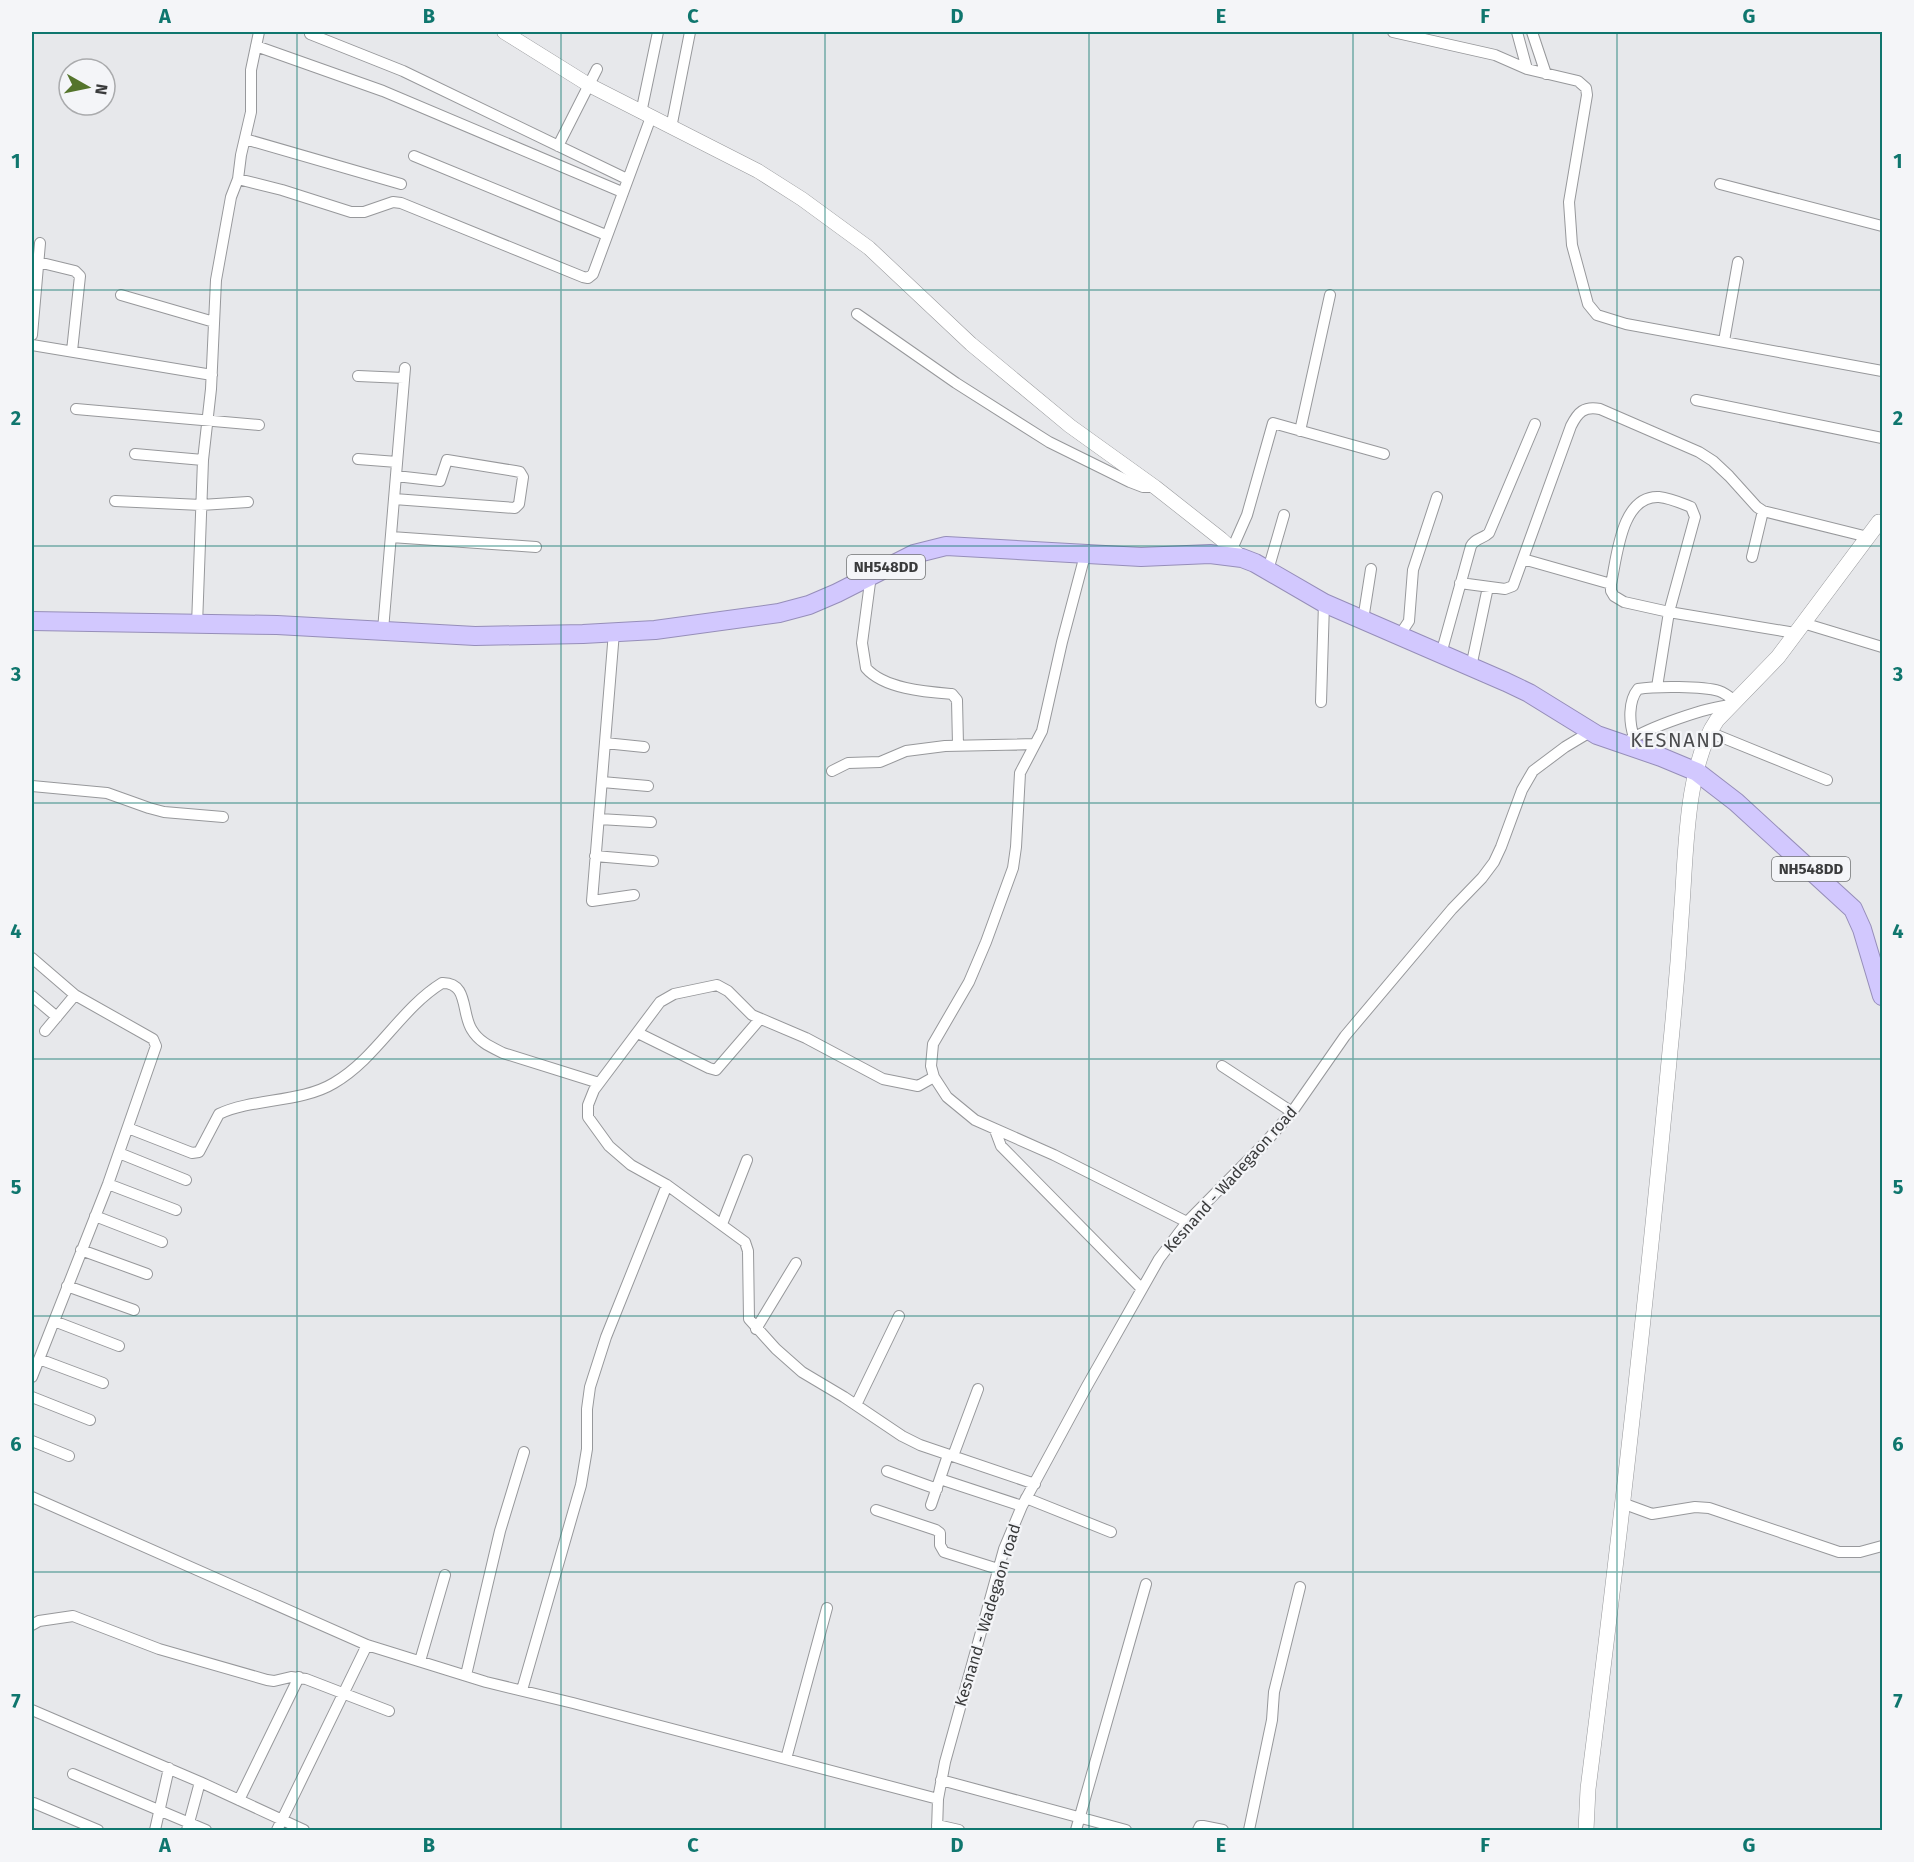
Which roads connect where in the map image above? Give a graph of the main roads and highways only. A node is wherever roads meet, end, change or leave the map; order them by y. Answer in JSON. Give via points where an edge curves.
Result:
{"nodes":[{"id":1,"x":1882,"y":523,"type":"edge"},
{"id":2,"x":32,"y":621,"type":"edge"},
{"id":3,"x":1697,"y":772,"type":"junction"},
{"id":4,"x":1882,"y":996,"type":"edge"},
{"id":5,"x":1586,"y":1830,"type":"edge"}],
"edges":[{"from":1,"to":3,"type":"main road","via":[[1778,657],[1717,720],[1709,732]]},
{"from":2,"to":3,"type":"highway","number":"NH548DD","via":[[277,624],[474,636],[614,632],[779,613],[809,605],[914,554],[946,546],[1141,557],[1237,554],[1324,603],[1529,693],[1590,732],[1628,740]]},
{"from":3,"to":4,"type":"highway","number":"NH548DD","via":[[1853,909]]},
{"from":3,"to":5,"type":"main road","via":[[1688,825],[1674,1020]]}]}
